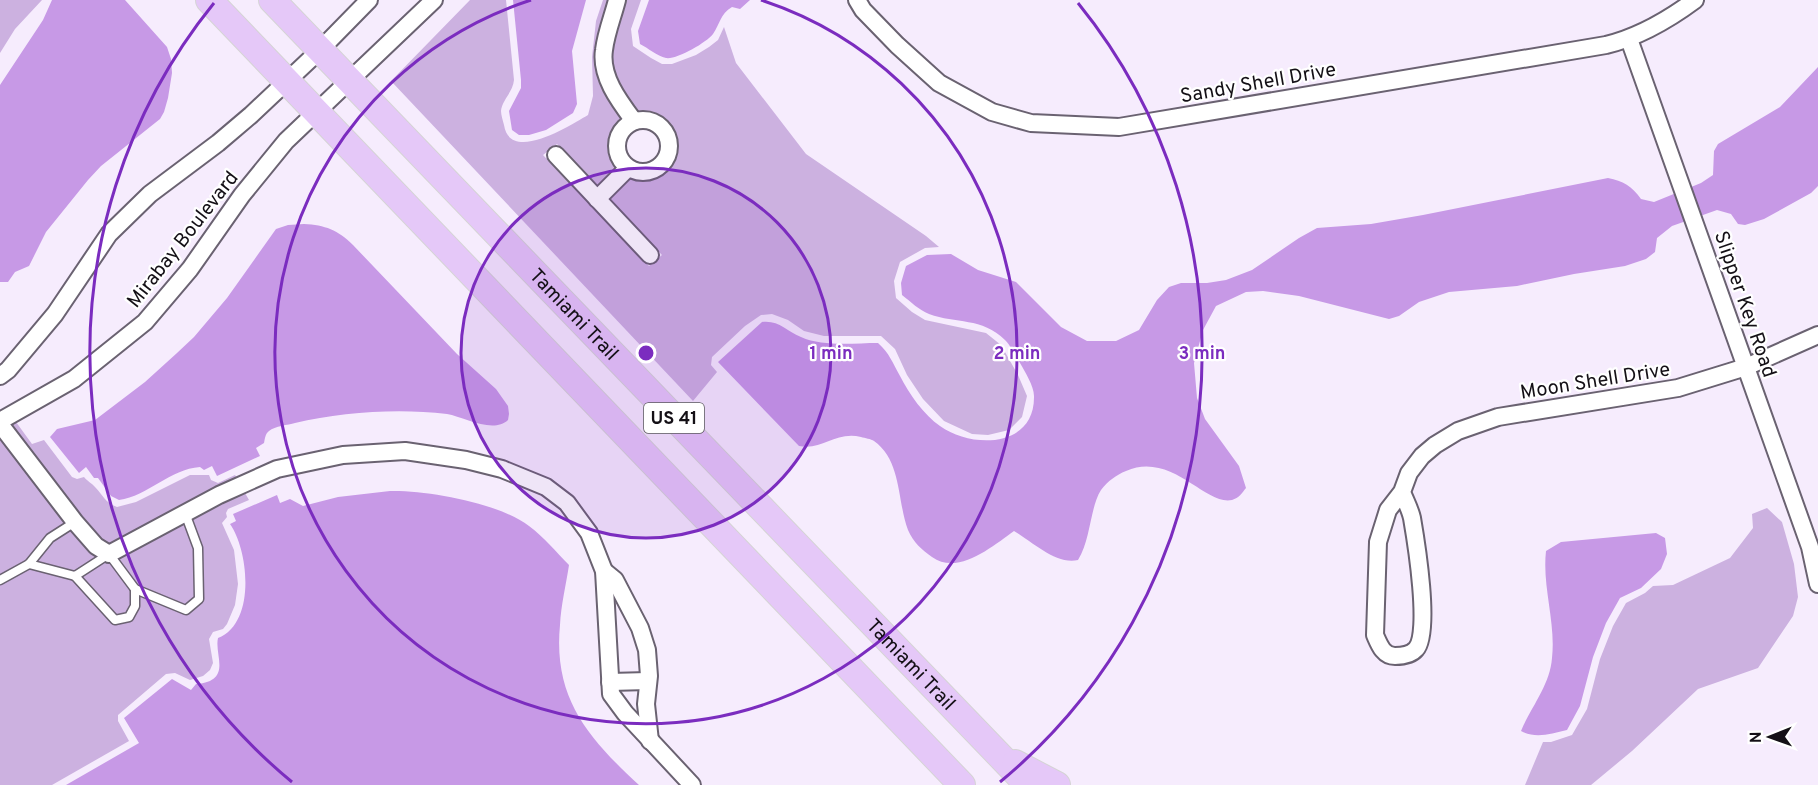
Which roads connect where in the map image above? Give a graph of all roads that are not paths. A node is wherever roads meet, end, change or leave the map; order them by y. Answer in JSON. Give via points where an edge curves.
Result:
{"nodes":[{"id":1,"x":209,"y":0,"type":"edge"},
{"id":2,"x":272,"y":0,"type":"edge"},
{"id":3,"x":369,"y":0,"type":"edge"},
{"id":4,"x":434,"y":0,"type":"edge"},
{"id":5,"x":617,"y":0,"type":"edge"},
{"id":6,"x":857,"y":0,"type":"edge"},
{"id":7,"x":1695,"y":0,"type":"edge"},
{"id":8,"x":1629,"y":39,"type":"junction"},
{"id":9,"x":320,"y":50,"type":"junction"},
{"id":10,"x":287,"y":81,"type":"junction"},
{"id":11,"x":349,"y":81,"type":"junction"},
{"id":12,"x":317,"y":112,"type":"junction"},
{"id":13,"x":634,"y":121,"type":"junction"},
{"id":14,"x":556,"y":155,"type":"dead end"},
{"id":15,"x":628,"y":168,"type":"junction"},
{"id":16,"x":597,"y":199,"type":"junction"},
{"id":17,"x":650,"y":255,"type":"dead end"},
{"id":18,"x":1818,"y":335,"type":"edge"},
{"id":19,"x":1746,"y":367,"type":"junction"},
{"id":20,"x":0,"y":376,"type":"edge"},
{"id":21,"x":0,"y":422,"type":"edge"},
{"id":22,"x":1402,"y":492,"type":"junction"},
{"id":23,"x":185,"y":513,"type":"junction"},
{"id":24,"x":75,"y":522,"type":"junction"},
{"id":25,"x":109,"y":554,"type":"junction"},
{"id":26,"x":29,"y":564,"type":"junction"},
{"id":27,"x":604,"y":572,"type":"junction"},
{"id":28,"x":75,"y":576,"type":"junction"},
{"id":29,"x":0,"y":580,"type":"edge"},
{"id":30,"x":1818,"y":584,"type":"edge"},
{"id":31,"x":135,"y":589,"type":"junction"},
{"id":32,"x":648,"y":681,"type":"junction"},
{"id":33,"x":610,"y":682,"type":"junction"},
{"id":34,"x":650,"y":741,"type":"junction"},
{"id":35,"x":1000,"y":756,"type":"junction"},
{"id":36,"x":692,"y":785,"type":"edge"},
{"id":37,"x":962,"y":785,"type":"edge"},
{"id":38,"x":1028,"y":785,"type":"edge"},
{"id":39,"x":1058,"y":785,"type":"edge"}],
"edges":[{"from":1,"to":10,"type":"main road","number":"US 41"},
{"from":2,"to":9,"type":"main road","name":"Tamiami Trail","number":"US 41"},
{"from":3,"to":9,"type":"street","name":"Mirabay Boulevard"},
{"from":4,"to":11,"type":"street","name":"Mirabay Boulevard"},
{"from":5,"to":13,"type":"street","via":[[603,51],[604,69],[616,96]]},
{"from":6,"to":8,"type":"street","name":"Sandy Shell Drive","via":[[897,45],[939,83],[992,112],[1031,123],[1119,127]]},
{"from":7,"to":8,"type":"street","name":"Sandy Shell Drive"},
{"from":8,"to":19,"type":"street","name":"Slipper Key Road"},
{"from":9,"to":10,"type":"street","name":"Mirabay Boulevard"},
{"from":9,"to":11,"type":"main road","name":"Tamiami Trail","number":"US 41"},
{"from":10,"to":12,"type":"main road","number":"US 41"},
{"from":10,"to":20,"type":"street","name":"Mirabay Boulevard","via":[[218,143],[150,194],[109,234],[54,314]]},
{"from":11,"to":12,"type":"street","name":"Mirabay Boulevard"},
{"from":11,"to":35,"type":"main road","name":"Tamiami Trail","number":"US 41"},
{"from":12,"to":21,"type":"street","name":"Mirabay Boulevard","via":[[286,141],[145,322],[74,379]]},
{"from":12,"to":37,"type":"main road","number":"US 41"},
{"from":13,"to":15,"type":"street","via":[[621,131],[616,147]]},
{"from":13,"to":15,"type":"street","via":[[650,120],[657,124],[667,135],[669,150],[654,170]]},
{"from":14,"to":16,"type":"street"},
{"from":15,"to":16,"type":"street"},
{"from":16,"to":17,"type":"street"},
{"from":18,"to":19,"type":"street","name":"Moon Shell Drive"},
{"from":19,"to":22,"type":"street","name":"Moon Shell Drive","via":[[1678,388],[1478,422],[1422,456],[1409,473]]},
{"from":19,"to":30,"type":"street","name":"Slipper Key Road","via":[[1810,547]]},
{"from":21,"to":24,"type":"street"},
{"from":22,"to":22,"type":"street","name":"Moon Shell Drive","via":[[1388,510],[1378,542],[1375,634],[1380,648],[1391,656],[1404,656],[1416,649],[1422,637],[1424,616],[1412,516]]},
{"from":23,"to":25,"type":"street"},
{"from":23,"to":27,"type":"street","via":[[277,469],[343,455],[405,451],[502,469],[546,488],[567,503],[589,533]]},
{"from":23,"to":31,"type":"lane","via":[[198,548],[199,599],[186,610]]},
{"from":24,"to":25,"type":"street","via":[[96,546]]},
{"from":24,"to":26,"type":"lane","via":[[50,538]]},
{"from":25,"to":28,"type":"lane"},
{"from":25,"to":31,"type":"lane"},
{"from":26,"to":28,"type":"lane"},
{"from":26,"to":29,"type":"lane"},
{"from":27,"to":32,"type":"street","via":[[615,580],[640,628],[647,650]]},
{"from":27,"to":33,"type":"street"},
{"from":28,"to":31,"type":"lane","via":[[115,620],[129,617],[135,606]]},
{"from":32,"to":33,"type":"street"},
{"from":32,"to":34,"type":"street"},
{"from":33,"to":34,"type":"street","via":[[611,694]]},
{"from":34,"to":36,"type":"street"},
{"from":35,"to":38,"type":"main road","name":"Tamiami Trail","number":"US 41"},
{"from":35,"to":39,"type":"main road"}]}
